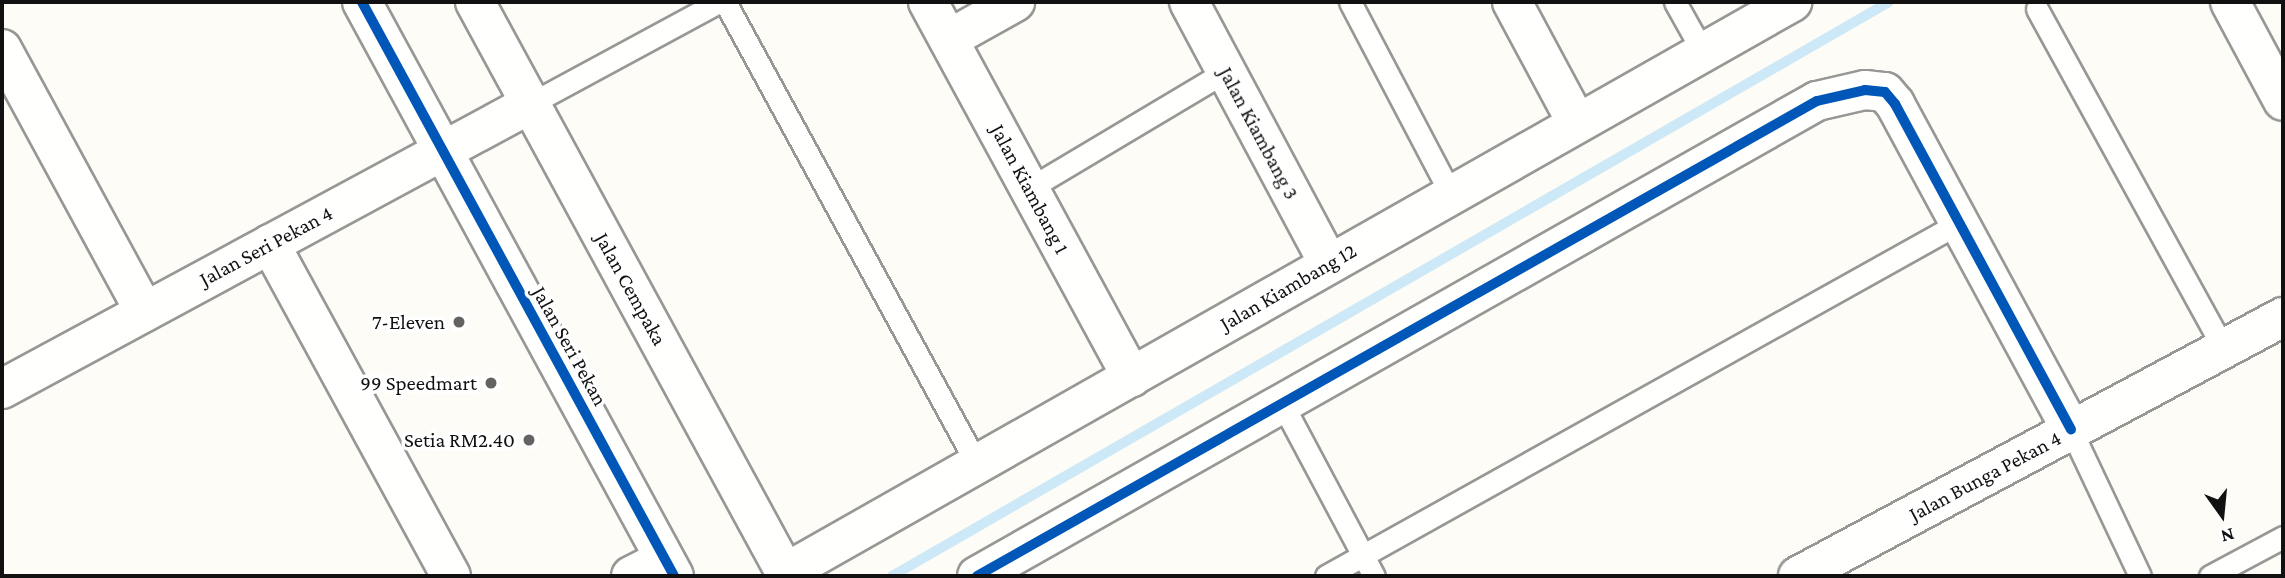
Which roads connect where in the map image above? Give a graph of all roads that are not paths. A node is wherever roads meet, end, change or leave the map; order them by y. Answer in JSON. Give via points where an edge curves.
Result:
{"nodes":[{"id":1,"x":362,"y":2,"type":"edge"},
{"id":2,"x":475,"y":2,"type":"edge"},
{"id":3,"x":719,"y":2,"type":"edge"},
{"id":4,"x":725,"y":2,"type":"edge"},
{"id":5,"x":928,"y":2,"type":"edge"},
{"id":6,"x":1015,"y":2,"type":"edge"},
{"id":7,"x":1189,"y":2,"type":"edge"},
{"id":8,"x":1350,"y":2,"type":"edge"},
{"id":9,"x":1512,"y":2,"type":"edge"},
{"id":10,"x":1675,"y":2,"type":"edge"},
{"id":11,"x":1792,"y":2,"type":"edge"},
{"id":12,"x":2230,"y":2,"type":"edge"},
{"id":13,"x":2037,"y":9,"type":"dead end"},
{"id":14,"x":948,"y":39,"type":"junction"},
{"id":15,"x":2,"y":49,"type":"edge"},
{"id":16,"x":1703,"y":52,"type":"junction"},
{"id":17,"x":1226,"y":71,"type":"junction"},
{"id":18,"x":2283,"y":102,"type":"edge"},
{"id":19,"x":530,"y":103,"type":"junction"},
{"id":20,"x":1577,"y":123,"type":"junction"},
{"id":21,"x":443,"y":151,"type":"junction"},
{"id":22,"x":1030,"y":188,"type":"junction"},
{"id":23,"x":1451,"y":194,"type":"junction"},
{"id":24,"x":1959,"y":223,"type":"junction"},
{"id":25,"x":270,"y":244,"type":"junction"},
{"id":26,"x":1329,"y":264,"type":"junction"},
{"id":27,"x":145,"y":312,"type":"junction"},
{"id":28,"x":2283,"y":317,"type":"edge"},
{"id":29,"x":2224,"y":349,"type":"junction"},
{"id":30,"x":1132,"y":377,"type":"junction"},
{"id":31,"x":2,"y":389,"type":"edge"},
{"id":32,"x":1284,"y":407,"type":"junction"},
{"id":33,"x":2071,"y":430,"type":"junction"},
{"id":34,"x":977,"y":464,"type":"junction"},
{"id":35,"x":2283,"y":537,"type":"edge"},
{"id":36,"x":1363,"y":556,"type":"junction"},
{"id":37,"x":669,"y":567,"type":"edge"},
{"id":38,"x":786,"y":575,"type":"edge"},
{"id":39,"x":451,"y":576,"type":"edge"},
{"id":40,"x":631,"y":576,"type":"edge"},
{"id":41,"x":977,"y":576,"type":"edge"},
{"id":42,"x":1326,"y":576,"type":"edge"},
{"id":43,"x":1374,"y":576,"type":"edge"},
{"id":44,"x":1798,"y":576,"type":"edge"},
{"id":45,"x":2140,"y":576,"type":"edge"},
{"id":46,"x":2210,"y":576,"type":"edge"}],
"edges":[{"from":1,"to":21,"type":"street","name":"Jalan Seri Pekan"},
{"from":2,"to":19,"type":"street","name":"Jalan Cempaka"},
{"from":3,"to":19,"type":"lane"},
{"from":4,"to":34,"type":"lane"},
{"from":5,"to":14,"type":"street","name":"Jalan Kiambang 1"},
{"from":6,"to":14,"type":"street"},
{"from":7,"to":17,"type":"street","name":"Jalan Kiambang 3"},
{"from":8,"to":23,"type":"lane"},
{"from":9,"to":20,"type":"street"},
{"from":10,"to":16,"type":"lane"},
{"from":11,"to":16,"type":"street","name":"Jalan Kiambang 12"},
{"from":12,"to":18,"type":"street"},
{"from":13,"to":29,"type":"lane"},
{"from":14,"to":22,"type":"street","name":"Jalan Kiambang 1"},
{"from":15,"to":27,"type":"street"},
{"from":16,"to":20,"type":"street","name":"Jalan Kiambang 12"},
{"from":17,"to":22,"type":"lane"},
{"from":17,"to":26,"type":"street","name":"Jalan Kiambang 3"},
{"from":19,"to":21,"type":"street","name":"Jalan Seri Pekan 4"},
{"from":19,"to":38,"type":"street","name":"Jalan Cempaka"},
{"from":20,"to":23,"type":"street","name":"Jalan Kiambang 12"},
{"from":21,"to":25,"type":"street","name":"Jalan Seri Pekan 4"},
{"from":21,"to":37,"type":"street","name":"Jalan Seri Pekan"},
{"from":22,"to":30,"type":"street","name":"Jalan Kiambang 1"},
{"from":23,"to":26,"type":"street","name":"Jalan Kiambang 12"},
{"from":24,"to":32,"type":"street","via":[[1885,93],[1841,93],[1816,101]]},
{"from":24,"to":33,"type":"street"},
{"from":24,"to":36,"type":"lane"},
{"from":25,"to":27,"type":"street","name":"Jalan Seri Pekan 4"},
{"from":25,"to":39,"type":"street"},
{"from":26,"to":30,"type":"street","name":"Jalan Kiambang 12"},
{"from":27,"to":31,"type":"street","name":"Jalan Seri Pekan 4"},
{"from":28,"to":29,"type":"street","name":"Jalan Bunga Pekan 4"},
{"from":29,"to":33,"type":"street","name":"Jalan Bunga Pekan 4"},
{"from":30,"to":34,"type":"street","name":"Jalan Kiambang 12"},
{"from":32,"to":36,"type":"lane"},
{"from":32,"to":41,"type":"street"},
{"from":33,"to":44,"type":"street","name":"Jalan Bunga Pekan 4"},
{"from":33,"to":45,"type":"lane"},
{"from":34,"to":38,"type":"street","name":"Jalan Kiambang 12"},
{"from":35,"to":46,"type":"lane"},
{"from":36,"to":42,"type":"lane"},
{"from":36,"to":43,"type":"lane"},
{"from":37,"to":40,"type":"street"}]}
